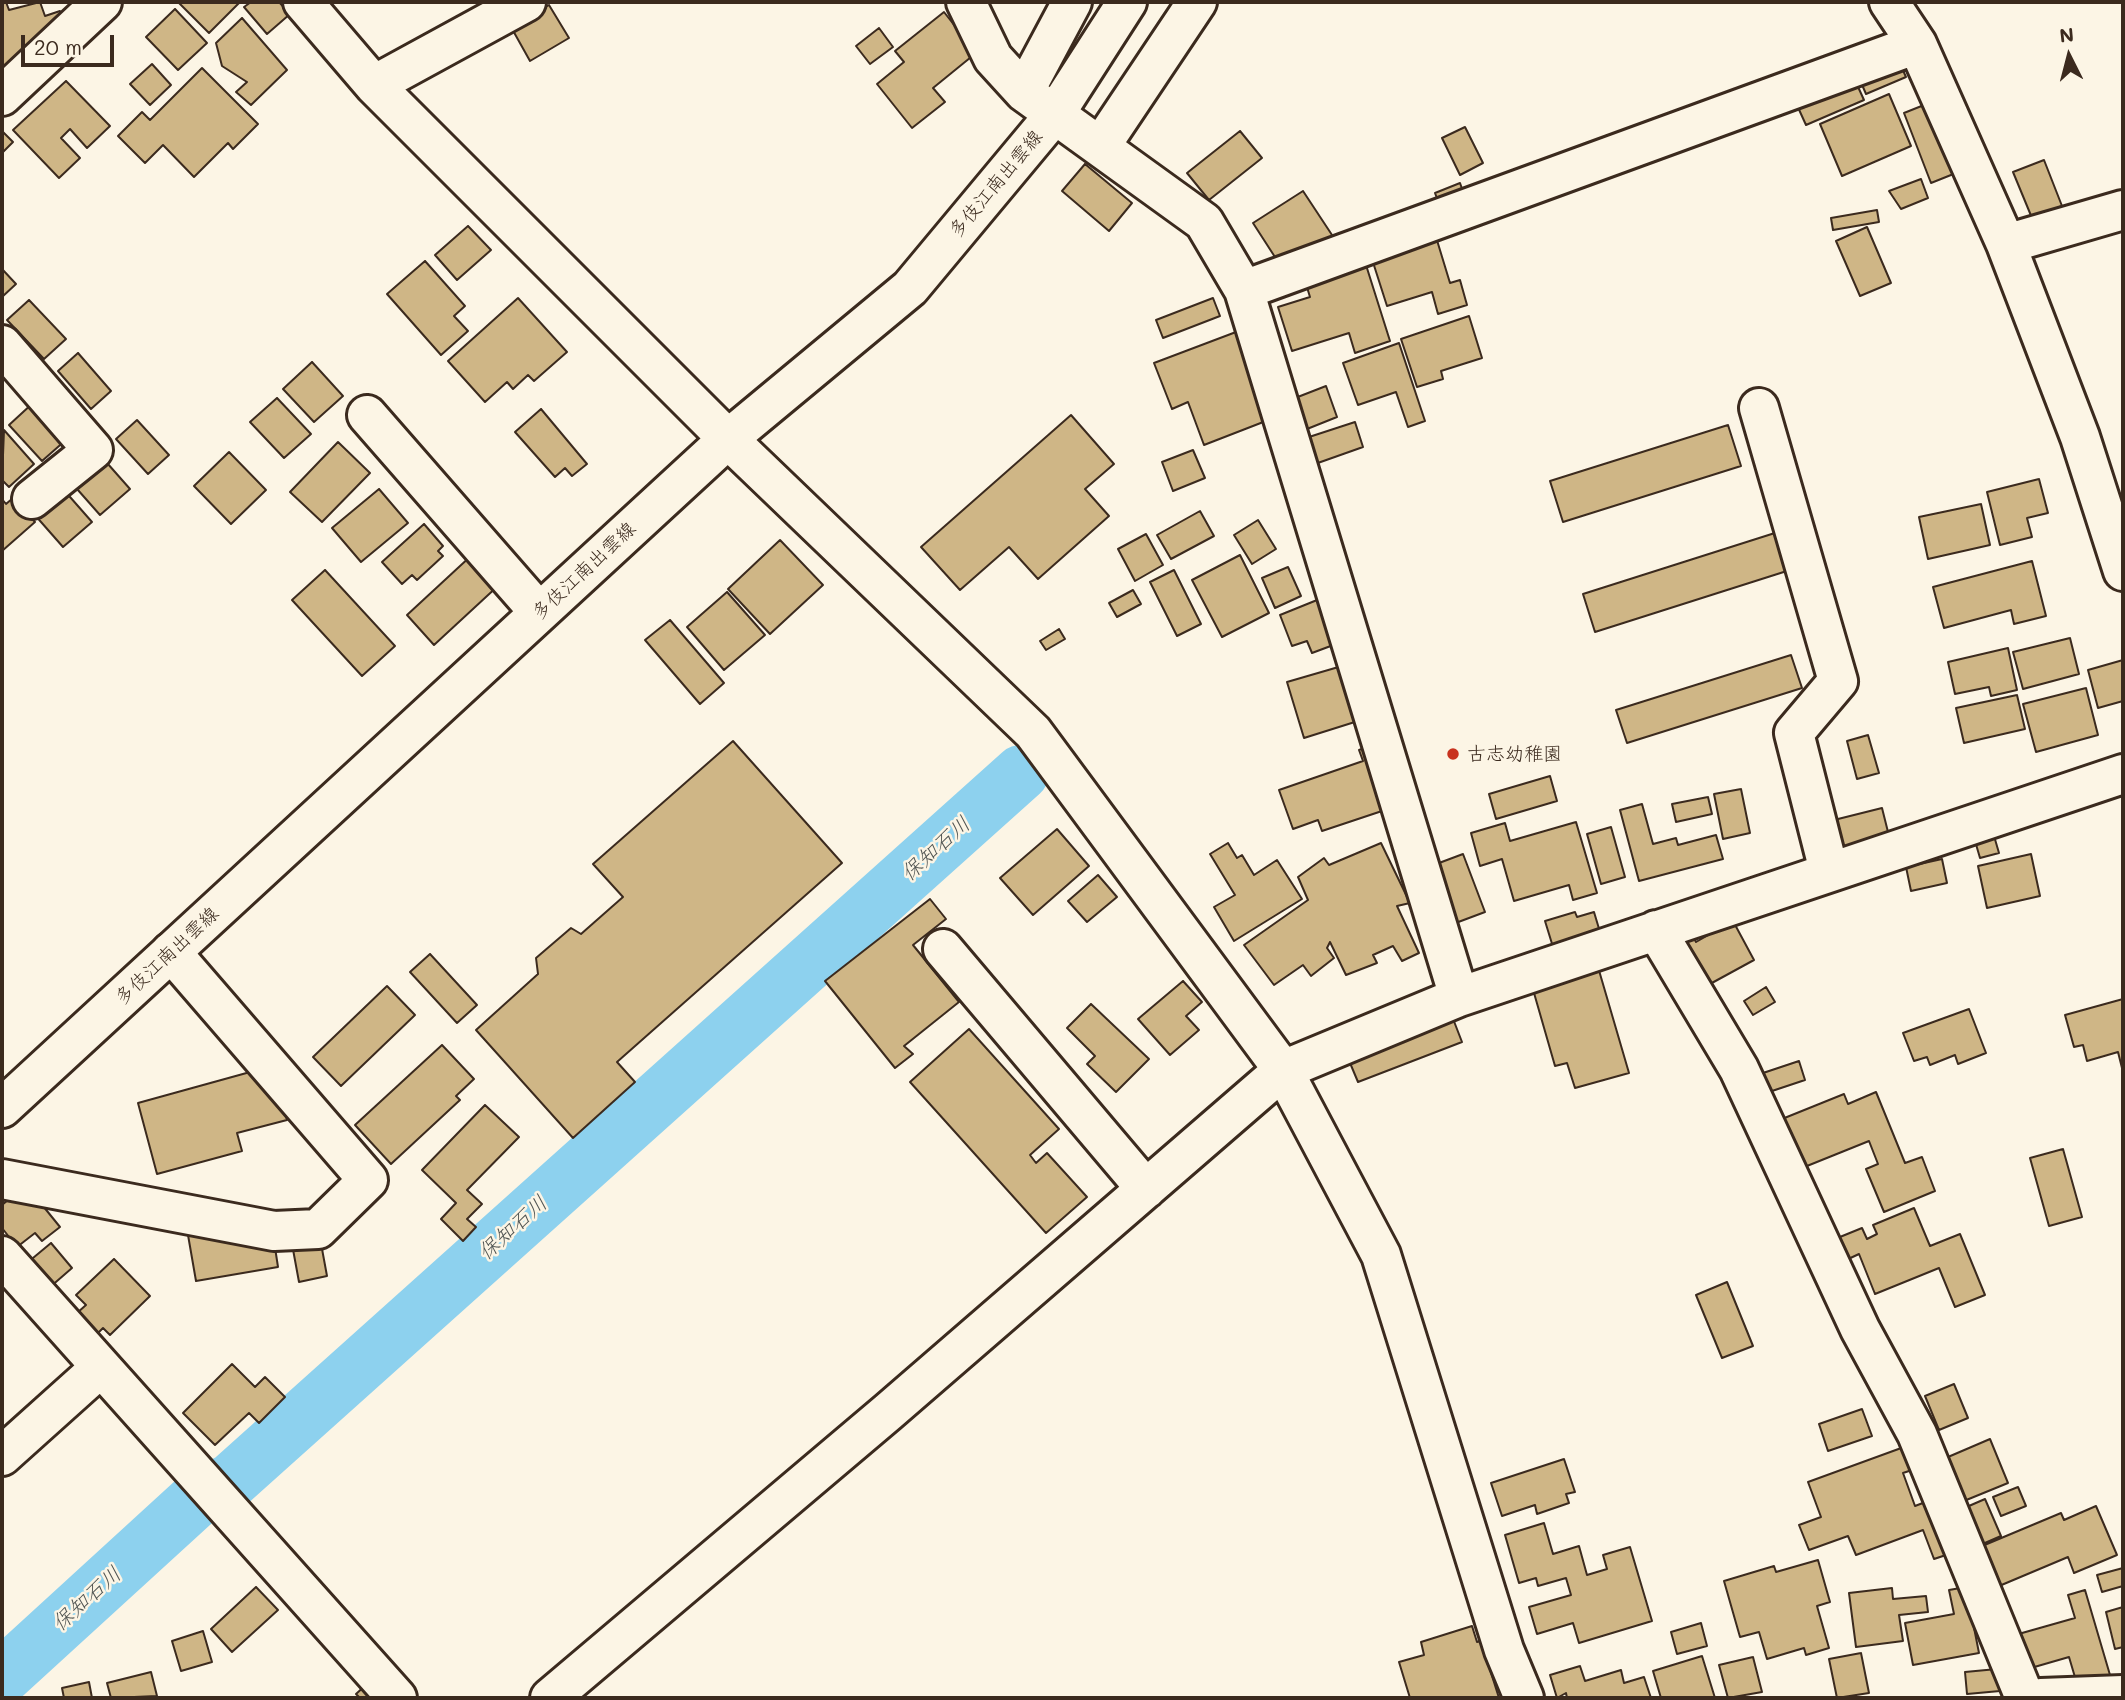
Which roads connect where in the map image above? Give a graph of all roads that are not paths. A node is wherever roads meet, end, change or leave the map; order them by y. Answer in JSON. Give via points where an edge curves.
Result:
{"nodes":[{"id":1,"x":102,"y":2,"type":"edge"},
{"id":2,"x":303,"y":2,"type":"edge"},
{"id":3,"x":526,"y":2,"type":"edge"},
{"id":4,"x":967,"y":2,"type":"edge"},
{"id":5,"x":1072,"y":2,"type":"edge"},
{"id":6,"x":1127,"y":2,"type":"edge"},
{"id":7,"x":1197,"y":2,"type":"edge"},
{"id":8,"x":1889,"y":2,"type":"edge"},
{"id":9,"x":1917,"y":44,"type":"junction"},
{"id":10,"x":374,"y":85,"type":"junction"},
{"id":11,"x":1024,"y":92,"type":"junction"},
{"id":12,"x":2,"y":96,"type":"edge"},
{"id":13,"x":1055,"y":114,"type":"junction"},
{"id":14,"x":1100,"y":147,"type":"junction"},
{"id":15,"x":2123,"y":210,"type":"edge"},
{"id":16,"x":2006,"y":244,"type":"junction"},
{"id":17,"x":1244,"y":290,"type":"junction"},
{"id":18,"x":2,"y":345,"type":"edge"},
{"id":19,"x":1759,"y":408,"type":"dead end"},
{"id":20,"x":367,"y":415,"type":"dead end"},
{"id":21,"x":728,"y":439,"type":"junction"},
{"id":22,"x":32,"y":499,"type":"dead end"},
{"id":23,"x":2123,"y":571,"type":"edge"},
{"id":24,"x":539,"y":612,"type":"junction"},
{"id":25,"x":2122,"y":781,"type":"edge"},
{"id":26,"x":1829,"y":871,"type":"junction"},
{"id":27,"x":1656,"y":930,"type":"junction"},
{"id":28,"x":943,"y":949,"type":"dead end"},
{"id":29,"x":171,"y":952,"type":"junction"},
{"id":30,"x":1459,"y":997,"type":"junction"},
{"id":31,"x":1283,"y":1070,"type":"junction"},
{"id":32,"x":2,"y":1108,"type":"edge"},
{"id":33,"x":2,"y":1180,"type":"edge"},
{"id":34,"x":1146,"y":1189,"type":"junction"},
{"id":35,"x":2,"y":1256,"type":"edge"},
{"id":36,"x":100,"y":1368,"type":"junction"},
{"id":37,"x":2,"y":1456,"type":"edge"},
{"id":38,"x":2123,"y":1695,"type":"edge"},
{"id":39,"x":397,"y":1698,"type":"edge"},
{"id":40,"x":550,"y":1698,"type":"edge"},
{"id":41,"x":1524,"y":1698,"type":"edge"},
{"id":42,"x":2025,"y":1698,"type":"edge"},
{"id":43,"x":2041,"y":1698,"type":"edge"}],
"edges":[{"from":1,"to":12,"type":"street"},
{"from":2,"to":10,"type":"street"},
{"from":3,"to":10,"type":"street"},
{"from":4,"to":11,"type":"street","via":[[993,58]]},
{"from":5,"to":11,"type":"street"},
{"from":6,"to":13,"type":"street","name":"多伎江南出雲線"},
{"from":7,"to":14,"type":"street"},
{"from":8,"to":9,"type":"street"},
{"from":9,"to":16,"type":"street"},
{"from":9,"to":17,"type":"street"},
{"from":10,"to":21,"type":"street"},
{"from":11,"to":13,"type":"street"},
{"from":13,"to":14,"type":"street"},
{"from":13,"to":21,"type":"street","name":"多伎江南出雲線","via":[[910,288]]},
{"from":14,"to":17,"type":"street","via":[[1204,222]]},
{"from":15,"to":16,"type":"street"},
{"from":16,"to":23,"type":"street","via":[[2080,437]]},
{"from":17,"to":30,"type":"street"},
{"from":18,"to":22,"type":"street","via":[[93,450]]},
{"from":19,"to":26,"type":"street","via":[[1838,681],[1794,733]]},
{"from":20,"to":24,"type":"street"},
{"from":21,"to":24,"type":"street","name":"多伎江南出雲線"},
{"from":21,"to":31,"type":"street","via":[[1033,732]]},
{"from":24,"to":29,"type":"street","name":"多伎江南出雲線"},
{"from":25,"to":26,"type":"street"},
{"from":26,"to":27,"type":"street"},
{"from":27,"to":30,"type":"street"},
{"from":27,"to":42,"type":"street","via":[[1739,1069],[1860,1329],[1917,1434]]},
{"from":28,"to":34,"type":"street"},
{"from":29,"to":32,"type":"street","name":"多伎江南出雲線"},
{"from":29,"to":33,"type":"street","via":[[368,1180],[318,1229],[274,1231]]},
{"from":30,"to":31,"type":"street"},
{"from":31,"to":34,"type":"street"},
{"from":31,"to":41,"type":"street","via":[[1381,1255],[1504,1650]]},
{"from":34,"to":40,"type":"street"},
{"from":35,"to":36,"type":"street"},
{"from":36,"to":37,"type":"street"},
{"from":36,"to":39,"type":"street"},
{"from":38,"to":43,"type":"street"}]}
